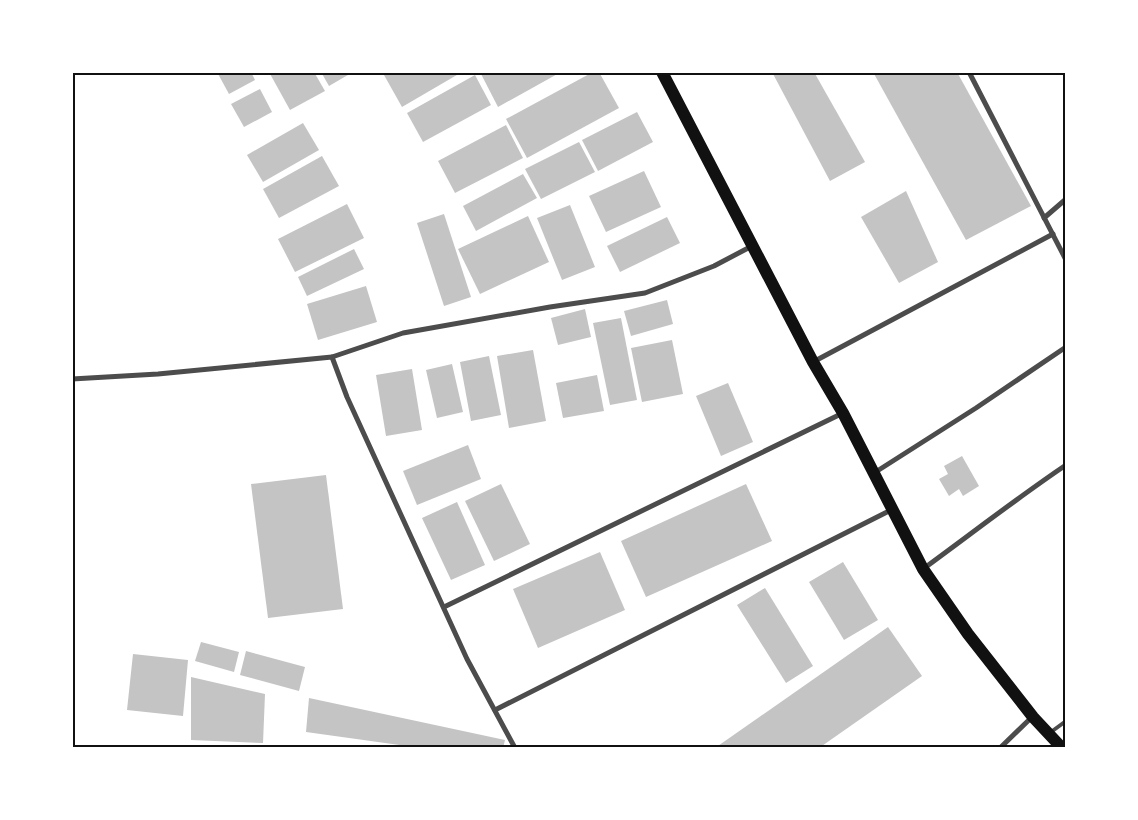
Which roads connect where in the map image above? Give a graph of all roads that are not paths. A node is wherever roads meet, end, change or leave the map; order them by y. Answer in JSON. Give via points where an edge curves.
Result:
{"nodes":[{"id":1,"x":662,"y":72,"type":"edge"},
{"id":2,"x":969,"y":72,"type":"edge"},
{"id":3,"x":1066,"y":199,"type":"edge"},
{"id":4,"x":1044,"y":218,"type":"junction"},
{"id":5,"x":1053,"y":234,"type":"junction"},
{"id":6,"x":753,"y":246,"type":"junction"},
{"id":7,"x":1066,"y":260,"type":"edge"},
{"id":8,"x":1066,"y":347,"type":"edge"},
{"id":9,"x":332,"y":357,"type":"junction"},
{"id":10,"x":813,"y":362,"type":"junction"},
{"id":11,"x":72,"y":379,"type":"edge"},
{"id":12,"x":843,"y":413,"type":"junction"},
{"id":13,"x":1066,"y":465,"type":"edge"},
{"id":14,"x":873,"y":473,"type":"junction"},
{"id":15,"x":892,"y":510,"type":"junction"},
{"id":16,"x":923,"y":569,"type":"junction"},
{"id":17,"x":444,"y":607,"type":"junction"},
{"id":18,"x":495,"y":710,"type":"junction"},
{"id":19,"x":1033,"y":717,"type":"junction"},
{"id":20,"x":1066,"y":721,"type":"edge"},
{"id":21,"x":1049,"y":734,"type":"junction"},
{"id":22,"x":515,"y":748,"type":"edge"},
{"id":23,"x":1000,"y":748,"type":"edge"},
{"id":24,"x":1062,"y":748,"type":"edge"}],
"edges":[{"from":1,"to":6,"type":"main road"},
{"from":2,"to":4,"type":"street"},
{"from":3,"to":4,"type":"street"},
{"from":4,"to":5,"type":"street"},
{"from":5,"to":7,"type":"street"},
{"from":5,"to":10,"type":"street"},
{"from":6,"to":9,"type":"street","via":[[645,294],[550,307],[403,334]]},
{"from":6,"to":10,"type":"main road"},
{"from":8,"to":14,"type":"street"},
{"from":9,"to":11,"type":"street"},
{"from":9,"to":17,"type":"street","via":[[347,397]]},
{"from":10,"to":12,"type":"main road"},
{"from":12,"to":14,"type":"main road"},
{"from":12,"to":17,"type":"street"},
{"from":13,"to":16,"type":"street"},
{"from":14,"to":15,"type":"main road"},
{"from":15,"to":16,"type":"main road"},
{"from":15,"to":18,"type":"street"},
{"from":16,"to":19,"type":"main road","via":[[968,634]]},
{"from":17,"to":18,"type":"street"},
{"from":18,"to":22,"type":"street"},
{"from":19,"to":21,"type":"main road"},
{"from":19,"to":23,"type":"street"},
{"from":20,"to":21,"type":"lane"},
{"from":21,"to":24,"type":"main road"}]}
